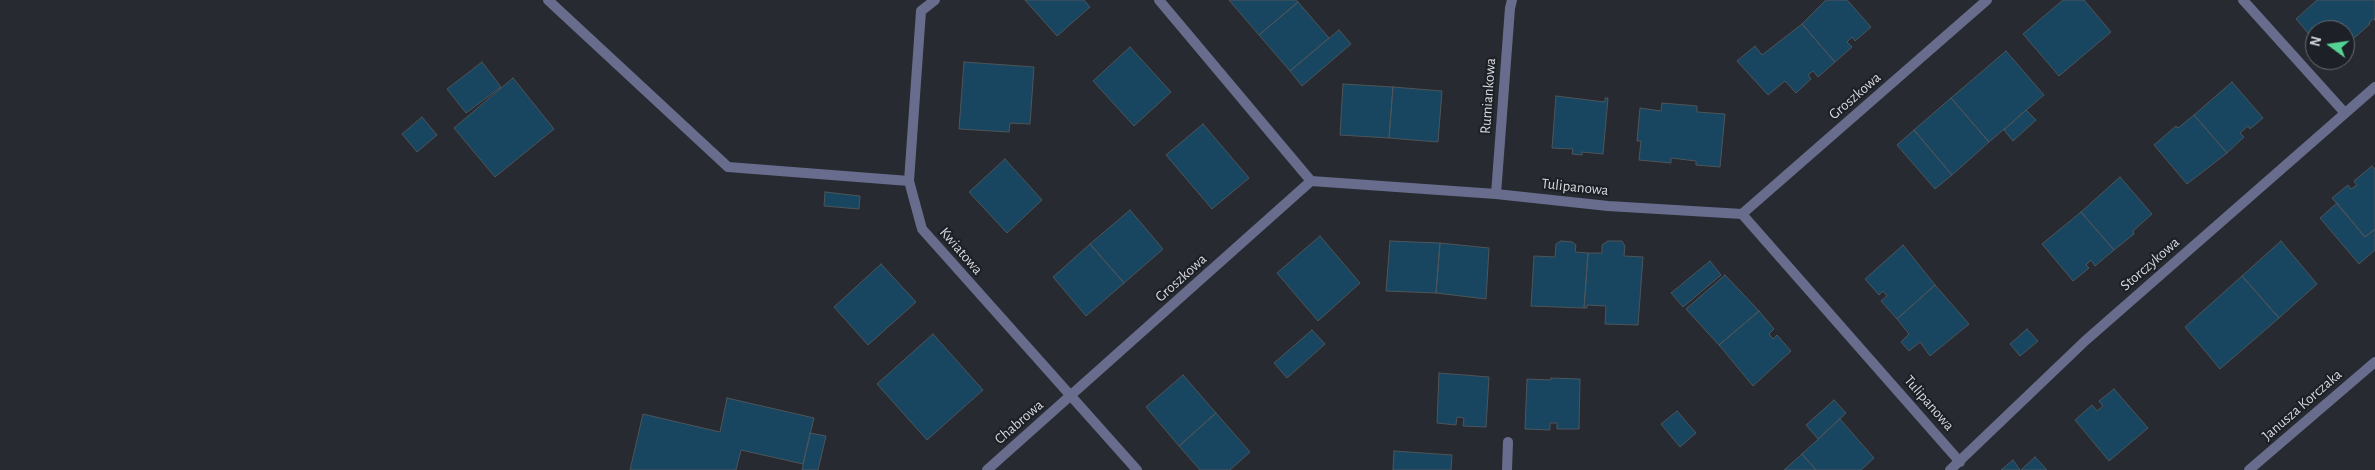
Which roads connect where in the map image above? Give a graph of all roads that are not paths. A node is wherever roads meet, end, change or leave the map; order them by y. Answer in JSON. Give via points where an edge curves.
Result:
{"nodes":[{"id":1,"x":548,"y":0,"type":"edge"},
{"id":2,"x":935,"y":0,"type":"edge"},
{"id":3,"x":1159,"y":0,"type":"edge"},
{"id":4,"x":1512,"y":0,"type":"edge"},
{"id":5,"x":1987,"y":0,"type":"edge"},
{"id":6,"x":2243,"y":0,"type":"edge"},
{"id":7,"x":2375,"y":87,"type":"edge"},
{"id":8,"x":2344,"y":112,"type":"junction"},
{"id":9,"x":909,"y":181,"type":"junction"},
{"id":10,"x":1311,"y":182,"type":"junction"},
{"id":11,"x":1496,"y":194,"type":"junction"},
{"id":12,"x":1742,"y":214,"type":"junction"},
{"id":13,"x":2375,"y":362,"type":"edge"},
{"id":14,"x":1070,"y":397,"type":"junction"},
{"id":15,"x":1508,"y":442,"type":"dead end"},
{"id":16,"x":1960,"y":462,"type":"junction"},
{"id":17,"x":987,"y":470,"type":"edge"},
{"id":18,"x":1137,"y":470,"type":"edge"},
{"id":19,"x":1507,"y":470,"type":"edge"},
{"id":20,"x":1950,"y":470,"type":"edge"},
{"id":21,"x":2249,"y":470,"type":"edge"}],
"edges":[{"from":1,"to":9,"type":"street","via":[[728,166]]},
{"from":2,"to":9,"type":"street","name":"Kwiatowa","via":[[921,11]]},
{"from":3,"to":10,"type":"street"},
{"from":4,"to":11,"type":"street","name":"Rumiankowa"},
{"from":5,"to":12,"type":"street","name":"Groszkowa"},
{"from":6,"to":8,"type":"street"},
{"from":7,"to":8,"type":"street","name":"Storczykowa"},
{"from":8,"to":16,"type":"street","name":"Storczykowa","via":[[2085,341]]},
{"from":9,"to":14,"type":"street","name":"Kwiatowa","via":[[922,229]]},
{"from":10,"to":11,"type":"street","name":"Tulipanowa"},
{"from":10,"to":14,"type":"street","name":"Groszkowa"},
{"from":11,"to":12,"type":"street","name":"Tulipanowa","via":[[1608,206]]},
{"from":12,"to":16,"type":"street","name":"Tulipanowa"},
{"from":13,"to":21,"type":"street","name":"Janusza Korczaka"},
{"from":14,"to":17,"type":"street","name":"Chabrowa"},
{"from":14,"to":18,"type":"street","name":"Kwiatowa"},
{"from":15,"to":19,"type":"street"},
{"from":16,"to":20,"type":"street","name":"Storczykowa"}]}
